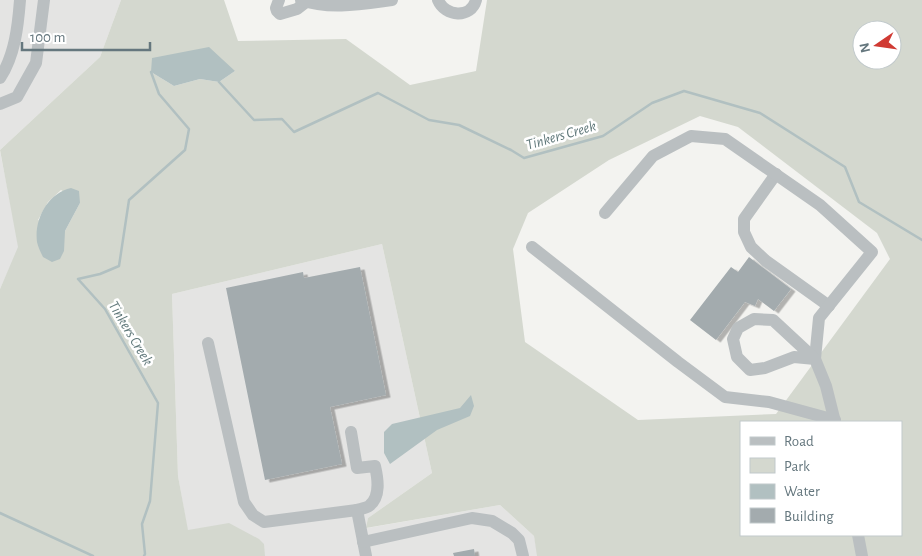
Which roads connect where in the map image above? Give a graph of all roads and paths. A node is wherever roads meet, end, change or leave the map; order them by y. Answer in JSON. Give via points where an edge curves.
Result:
{"nodes":[{"id":1,"x":20,"y":0,"type":"edge"},
{"id":2,"x":44,"y":0,"type":"edge"},
{"id":3,"x":280,"y":0,"type":"edge"},
{"id":4,"x":392,"y":0,"type":"edge"},
{"id":5,"x":438,"y":0,"type":"edge"},
{"id":6,"x":476,"y":0,"type":"edge"},
{"id":7,"x":303,"y":1,"type":"edge"},
{"id":8,"x":0,"y":78,"type":"edge"},
{"id":9,"x":0,"y":104,"type":"edge"},
{"id":10,"x":776,"y":174,"type":"junction"},
{"id":11,"x":605,"y":213,"type":"dead end"},
{"id":12,"x":532,"y":247,"type":"dead end"},
{"id":13,"x":829,"y":306,"type":"junction"},
{"id":14,"x":208,"y":343,"type":"dead end"},
{"id":15,"x":815,"y":359,"type":"junction"},
{"id":16,"x":835,"y":421,"type":"edge"},
{"id":17,"x":351,"y":432,"type":"dead end"},
{"id":18,"x":357,"y":510,"type":"junction"},
{"id":19,"x":858,"y":536,"type":"edge"},
{"id":20,"x":363,"y":542,"type":"junction"},
{"id":21,"x":366,"y":556,"type":"edge"},
{"id":22,"x":523,"y":556,"type":"edge"},
{"id":23,"x":862,"y":556,"type":"edge"}],
"edges":[{"from":1,"to":8,"type":"street","via":[[18,27]]},
{"from":2,"to":9,"type":"street","via":[[36,63],[17,97]]},
{"from":3,"to":7,"type":"street","via":[[276,8],[280,14],[297,9]]},
{"from":4,"to":7,"type":"street","via":[[342,6]]},
{"from":5,"to":6,"type":"street","via":[[446,10],[459,14],[472,9]]},
{"from":10,"to":11,"type":"street","via":[[724,139],[691,136],[653,156]]},
{"from":10,"to":13,"type":"street","via":[[744,219],[744,232],[750,247]]},
{"from":10,"to":13,"type":"street","via":[[820,205],[872,252]]},
{"from":12,"to":16,"type":"street","via":[[725,397],[768,402]]},
{"from":13,"to":15,"type":"street","via":[[820,318]]},
{"from":14,"to":18,"type":"street","via":[[244,502],[253,515],[264,522]]},
{"from":15,"to":15,"type":"street","via":[[773,320],[754,319],[738,328],[733,339],[737,358],[750,370],[794,358]]},
{"from":15,"to":16,"type":"street"},
{"from":17,"to":18,"type":"street","via":[[357,468],[375,466],[378,481],[375,498],[368,506]]},
{"from":18,"to":20,"type":"street"},
{"from":19,"to":23,"type":"street"},
{"from":20,"to":21,"type":"street"},
{"from":20,"to":22,"type":"street","via":[[472,518],[492,521],[512,533],[519,540]]}]}
